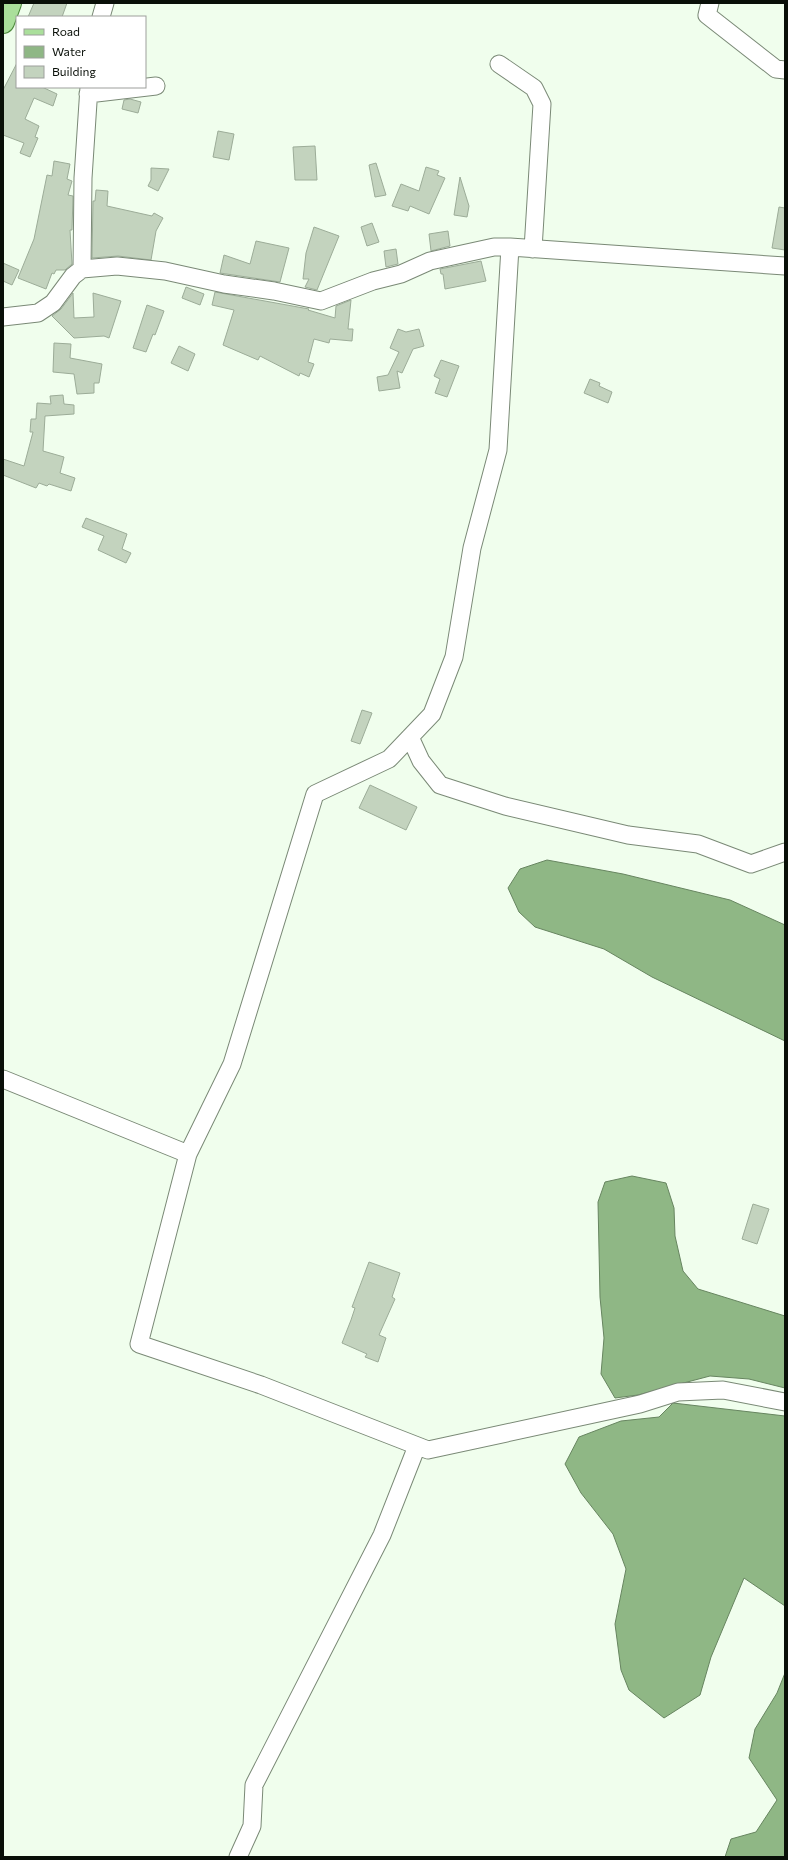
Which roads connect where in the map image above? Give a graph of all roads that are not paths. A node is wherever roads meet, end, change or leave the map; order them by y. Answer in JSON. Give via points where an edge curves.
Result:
{"nodes":[{"id":1,"x":10,"y":3,"type":"edge"},
{"id":2,"x":105,"y":3,"type":"edge"},
{"id":3,"x":710,"y":3,"type":"edge"},
{"id":4,"x":101,"y":16,"type":"edge"},
{"id":5,"x":3,"y":22,"type":"edge"},
{"id":6,"x":499,"y":64,"type":"dead end"},
{"id":7,"x":785,"y":70,"type":"edge"},
{"id":8,"x":156,"y":86,"type":"dead end"},
{"id":9,"x":146,"y":87,"type":"edge"},
{"id":10,"x":129,"y":88,"type":"edge"},
{"id":11,"x":88,"y":91,"type":"edge"},
{"id":12,"x":510,"y":248,"type":"junction"},
{"id":13,"x":533,"y":249,"type":"junction"},
{"id":14,"x":785,"y":266,"type":"edge"},
{"id":15,"x":82,"y":269,"type":"junction"},
{"id":16,"x":3,"y":317,"type":"edge"},
{"id":17,"x":410,"y":737,"type":"junction"},
{"id":18,"x":785,"y":852,"type":"edge"},
{"id":19,"x":3,"y":1079,"type":"edge"},
{"id":20,"x":188,"y":1154,"type":"junction"},
{"id":21,"x":785,"y":1402,"type":"edge"},
{"id":22,"x":417,"y":1446,"type":"junction"},
{"id":23,"x":238,"y":1857,"type":"edge"}],
"edges":[{"from":1,"to":5,"type":"main road"},
{"from":2,"to":4,"type":"street"},
{"from":3,"to":7,"type":"street","via":[[707,15],[776,69]]},
{"from":6,"to":13,"type":"street","via":[[534,88],[542,104]]},
{"from":8,"to":9,"type":"street"},
{"from":10,"to":11,"type":"street"},
{"from":11,"to":15,"type":"street","via":[[83,178]]},
{"from":12,"to":13,"type":"street"},
{"from":12,"to":15,"type":"street","via":[[494,247],[430,261],[321,301],[165,271],[117,266]]},
{"from":12,"to":17,"type":"street","via":[[498,450],[472,548],[454,658],[432,714]]},
{"from":13,"to":14,"type":"street"},
{"from":15,"to":16,"type":"street","via":[[73,276],[53,303],[38,313]]},
{"from":17,"to":18,"type":"street","via":[[421,761],[440,785],[505,806],[628,834],[698,844],[751,864]]},
{"from":17,"to":20,"type":"street","via":[[389,759],[315,794],[232,1064]]},
{"from":19,"to":20,"type":"street"},
{"from":20,"to":22,"type":"street","via":[[139,1344],[261,1385]]},
{"from":21,"to":22,"type":"street","via":[[723,1390],[678,1392],[640,1404],[428,1450]]},
{"from":22,"to":23,"type":"street","via":[[382,1535],[254,1786],[252,1826]]}]}
